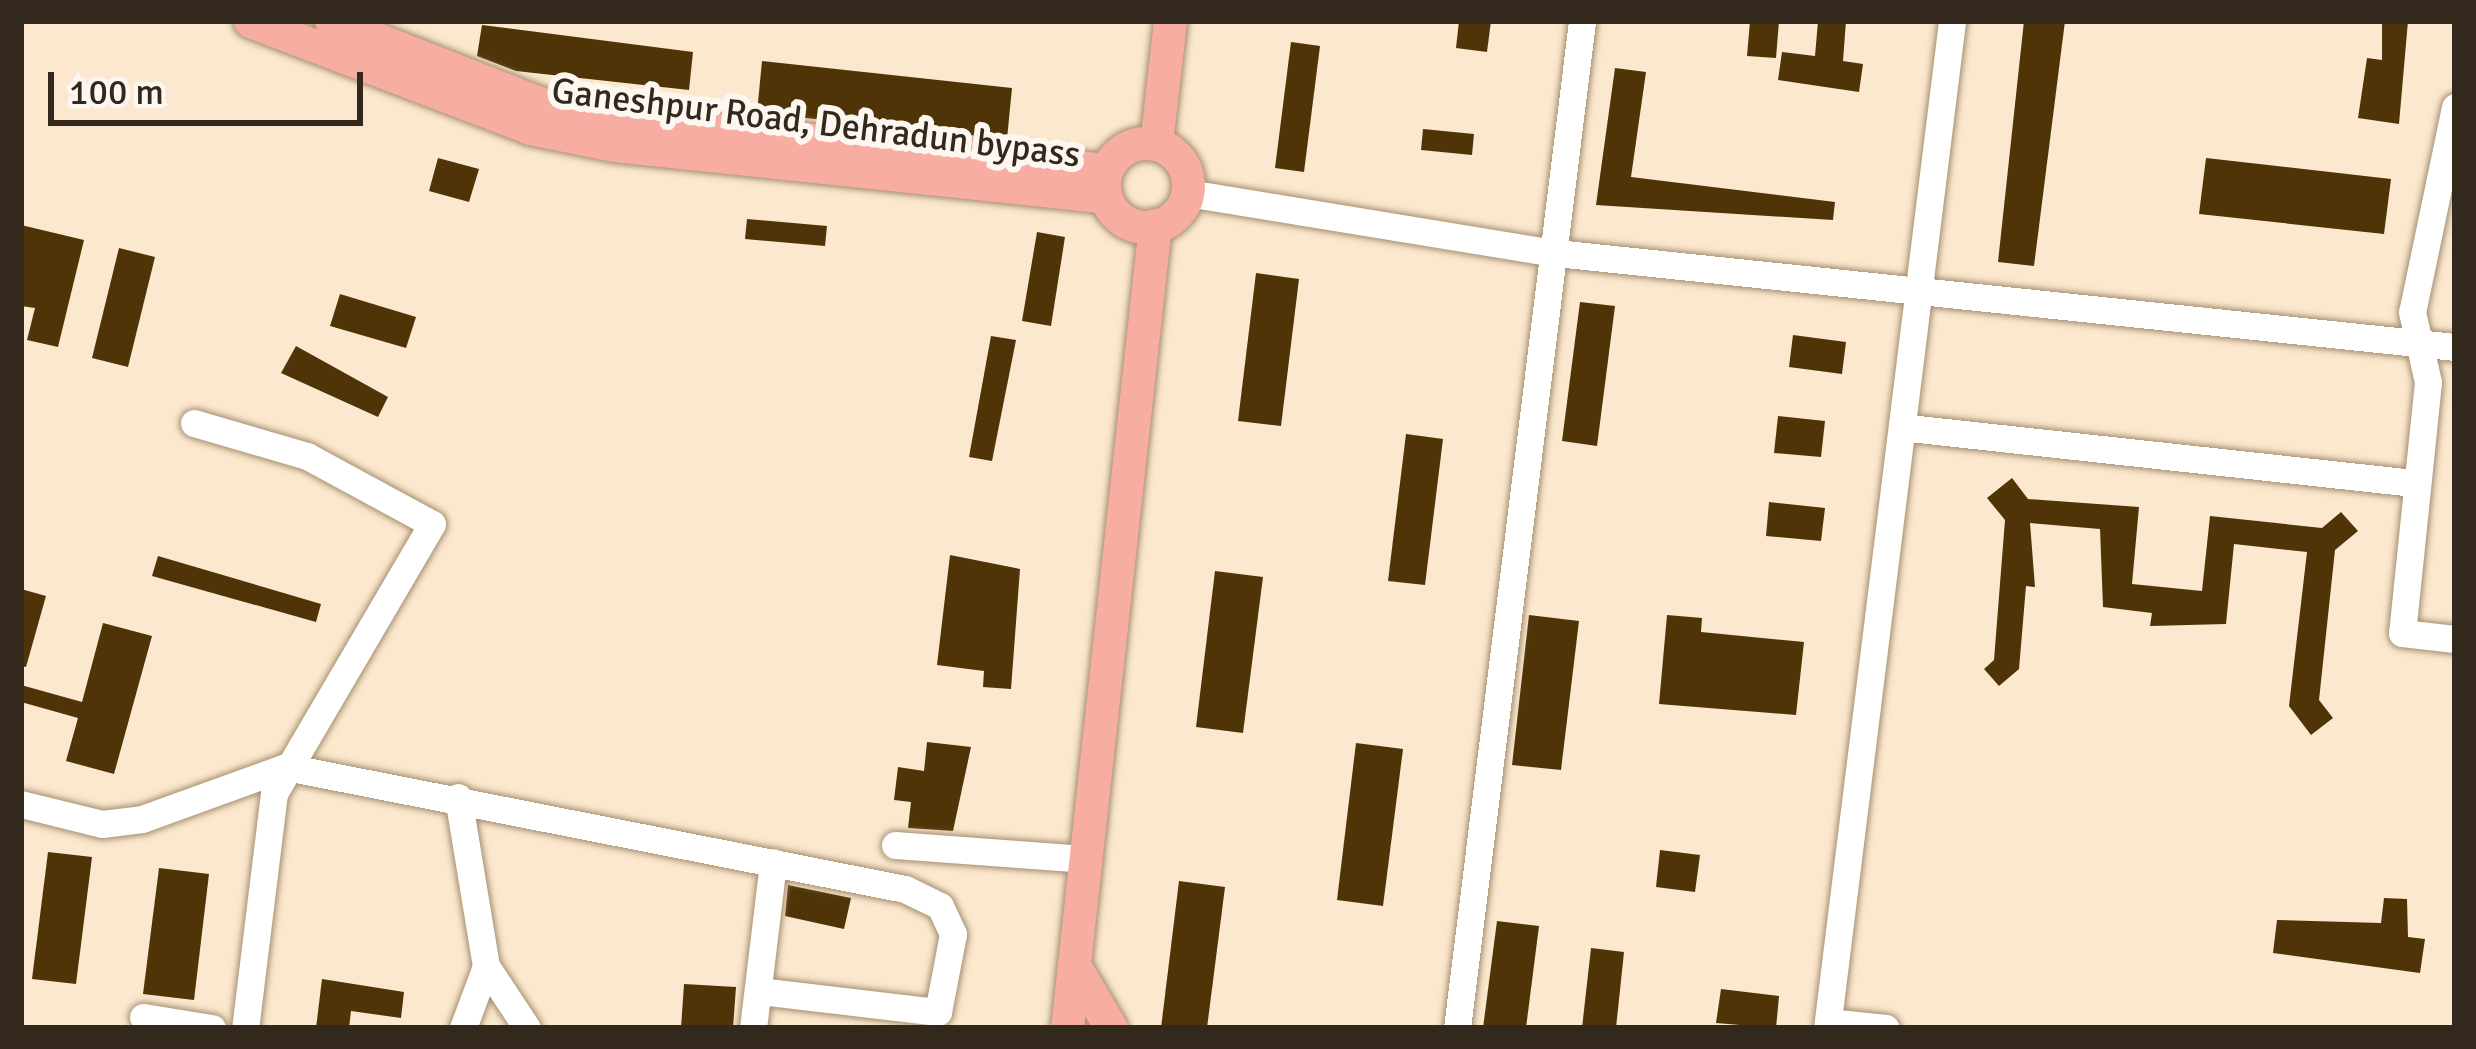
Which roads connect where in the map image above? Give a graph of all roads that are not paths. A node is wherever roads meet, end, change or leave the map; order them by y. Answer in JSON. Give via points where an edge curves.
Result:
{"nodes":[{"id":1,"x":250,"y":21,"type":"edge"},
{"id":2,"x":332,"y":21,"type":"edge"},
{"id":3,"x":1170,"y":21,"type":"edge"},
{"id":4,"x":1582,"y":21,"type":"edge"},
{"id":5,"x":1952,"y":21,"type":"edge"},
{"id":6,"x":2455,"y":107,"type":"edge"},
{"id":7,"x":1156,"y":144,"type":"junction"},
{"id":8,"x":1105,"y":183,"type":"junction"},
{"id":9,"x":1188,"y":193,"type":"junction"},
{"id":10,"x":1155,"y":225,"type":"junction"},
{"id":11,"x":1556,"y":254,"type":"junction"},
{"id":12,"x":1920,"y":294,"type":"junction"},
{"id":13,"x":2420,"y":343,"type":"junction"},
{"id":14,"x":2455,"y":347,"type":"edge"},
{"id":15,"x":194,"y":423,"type":"dead end"},
{"id":16,"x":1909,"y":428,"type":"junction"},
{"id":17,"x":2414,"y":483,"type":"junction"},
{"id":18,"x":2455,"y":639,"type":"edge"},
{"id":19,"x":286,"y":767,"type":"junction"},
{"id":20,"x":458,"y":796,"type":"junction"},
{"id":21,"x":21,"y":804,"type":"edge"},
{"id":22,"x":895,"y":845,"type":"dead end"},
{"id":23,"x":1087,"y":859,"type":"junction"},
{"id":24,"x":772,"y":862,"type":"junction"},
{"id":25,"x":1074,"y":965,"type":"junction"},
{"id":26,"x":486,"y":966,"type":"junction"},
{"id":27,"x":760,"y":991,"type":"junction"},
{"id":28,"x":143,"y":1017,"type":"dead end"},
{"id":29,"x":1828,"y":1025,"type":"edge"},
{"id":30,"x":212,"y":1028,"type":"edge"},
{"id":31,"x":245,"y":1028,"type":"edge"},
{"id":32,"x":463,"y":1028,"type":"edge"},
{"id":33,"x":527,"y":1028,"type":"edge"},
{"id":34,"x":753,"y":1028,"type":"edge"},
{"id":35,"x":1067,"y":1028,"type":"edge"},
{"id":36,"x":1111,"y":1028,"type":"edge"},
{"id":37,"x":1457,"y":1028,"type":"edge"},
{"id":38,"x":1886,"y":1028,"type":"edge"}],
"edges":[{"from":1,"to":8,"type":"main road","name":"Ganeshpur Road, Dehradun bypass","via":[[530,128],[614,146]]},
{"from":2,"to":8,"type":"main road","via":[[570,115]]},
{"from":3,"to":7,"type":"main road"},
{"from":4,"to":11,"type":"street"},
{"from":5,"to":12,"type":"street"},
{"from":6,"to":13,"type":"street","via":[[2428,198],[2412,312]]},
{"from":7,"to":8,"type":"main road","via":[[1123,148]]},
{"from":7,"to":9,"type":"main road","via":[[1184,166]]},
{"from":8,"to":10,"type":"main road","via":[[1120,219]]},
{"from":9,"to":10,"type":"main road"},
{"from":9,"to":11,"type":"street"},
{"from":10,"to":23,"type":"main road"},
{"from":11,"to":12,"type":"street"},
{"from":11,"to":37,"type":"street"},
{"from":12,"to":13,"type":"street"},
{"from":12,"to":16,"type":"street"},
{"from":13,"to":14,"type":"street"},
{"from":13,"to":17,"type":"street","via":[[2428,382]]},
{"from":15,"to":19,"type":"street","via":[[307,456],[432,524]]},
{"from":16,"to":17,"type":"street"},
{"from":16,"to":29,"type":"street"},
{"from":17,"to":18,"type":"street","via":[[2402,633]]},
{"from":19,"to":20,"type":"street"},
{"from":19,"to":21,"type":"street","via":[[142,819],[102,824]]},
{"from":19,"to":31,"type":"street"},
{"from":20,"to":24,"type":"street"},
{"from":20,"to":26,"type":"street"},
{"from":22,"to":23,"type":"street"},
{"from":23,"to":25,"type":"main road"},
{"from":24,"to":27,"type":"street"},
{"from":24,"to":27,"type":"street","via":[[905,890],[940,906],[953,934],[938,1012]]},
{"from":25,"to":35,"type":"main road"},
{"from":25,"to":36,"type":"main road"},
{"from":26,"to":32,"type":"street"},
{"from":26,"to":33,"type":"street"},
{"from":27,"to":34,"type":"street"},
{"from":28,"to":30,"type":"street"},
{"from":29,"to":38,"type":"street"}]}
